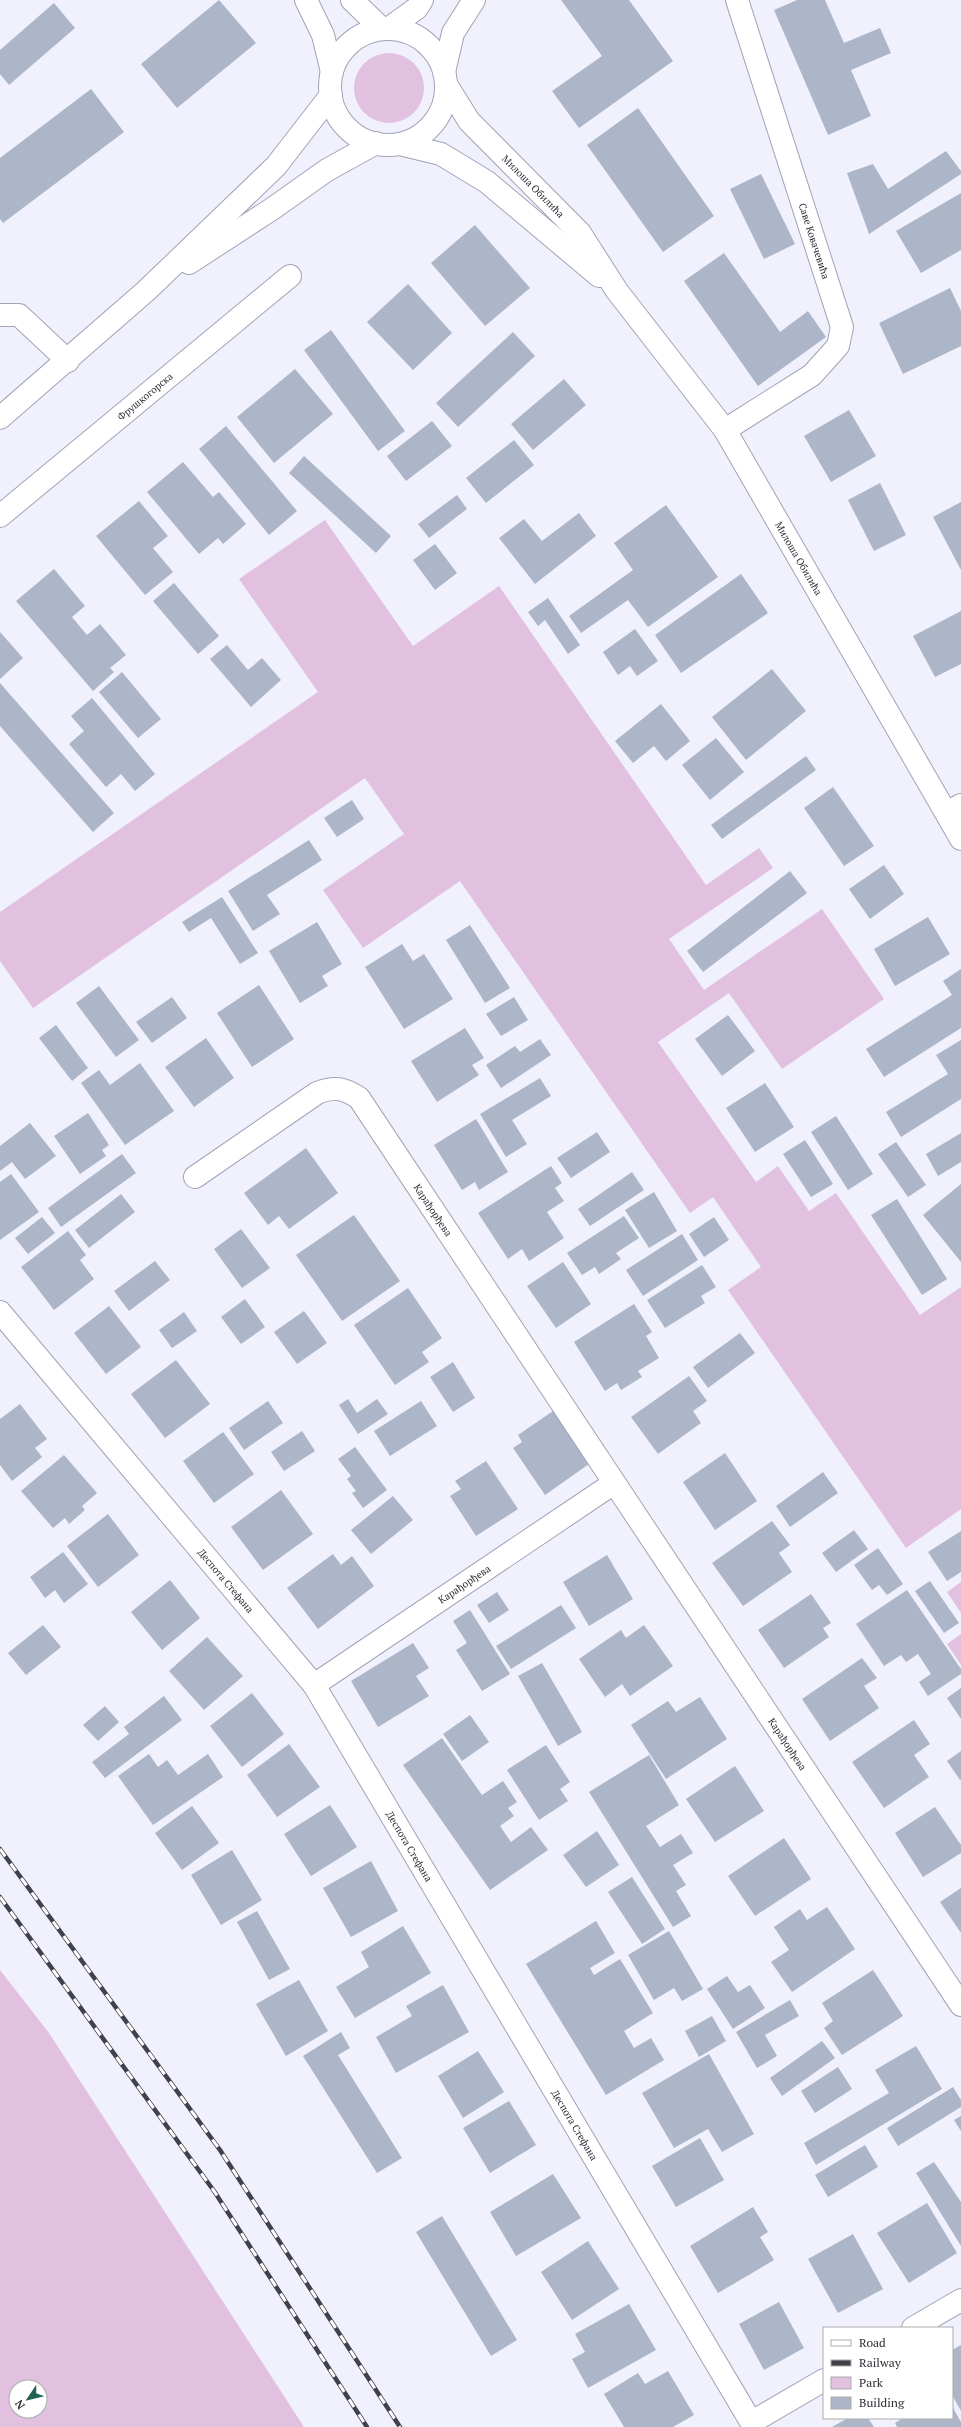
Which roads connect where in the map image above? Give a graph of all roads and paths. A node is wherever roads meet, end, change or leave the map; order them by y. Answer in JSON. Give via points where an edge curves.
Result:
{"nodes":[{"id":1,"x":306,"y":0,"type":"edge"},
{"id":2,"x":352,"y":0,"type":"edge"},
{"id":3,"x":422,"y":0,"type":"edge"},
{"id":4,"x":474,"y":0,"type":"edge"},
{"id":5,"x":737,"y":0,"type":"edge"},
{"id":6,"x":385,"y":29,"type":"junction"},
{"id":7,"x":332,"y":72,"type":"junction"},
{"id":8,"x":445,"y":78,"type":"junction"},
{"id":9,"x":331,"y":95,"type":"junction"},
{"id":10,"x":376,"y":144,"type":"junction"},
{"id":11,"x":400,"y":144,"type":"junction"},
{"id":12,"x":290,"y":276,"type":"dead end"},
{"id":13,"x":146,"y":291,"type":"junction"},
{"id":14,"x":617,"y":291,"type":"junction"},
{"id":15,"x":0,"y":315,"type":"edge"},
{"id":16,"x":68,"y":361,"type":"junction"},
{"id":17,"x":0,"y":418,"type":"edge"},
{"id":18,"x":725,"y":430,"type":"junction"},
{"id":19,"x":0,"y":516,"type":"edge"},
{"id":20,"x":954,"y":809,"type":"edge"},
{"id":21,"x":961,"y":839,"type":"edge"},
{"id":22,"x":195,"y":1177,"type":"dead end"},
{"id":23,"x":0,"y":1312,"type":"edge"},
{"id":24,"x":614,"y":1483,"type":"junction"},
{"id":25,"x":314,"y":1685,"type":"junction"},
{"id":26,"x":961,"y":2005,"type":"edge"},
{"id":27,"x":961,"y":2300,"type":"edge"},
{"id":28,"x":915,"y":2327,"type":"edge"},
{"id":29,"x":823,"y":2381,"type":"edge"},
{"id":30,"x":753,"y":2425,"type":"edge"}],
"edges":[{"from":1,"to":7,"type":"street","via":[[323,35]]},
{"from":2,"to":6,"type":"street"},
{"from":3,"to":6,"type":"street","via":[[417,8]]},
{"from":4,"to":8,"type":"street","via":[[453,33]]},
{"from":5,"to":18,"type":"street","name":"Саве Ковачевића","via":[[842,327],[838,346],[812,375]]},
{"from":6,"to":7,"type":"street","via":[[370,31],[350,43],[342,51]]},
{"from":6,"to":8,"type":"street","via":[[409,33],[428,44],[435,53]]},
{"from":7,"to":9,"type":"street"},
{"from":8,"to":11,"type":"street","via":[[442,107],[430,127],[421,135]]},
{"from":8,"to":14,"type":"street","name":"Милоша Обилића","via":[[469,121],[580,233]]},
{"from":9,"to":10,"type":"street","via":[[334,107],[346,127]]},
{"from":9,"to":13,"type":"street","via":[[276,166]]},
{"from":10,"to":11,"type":"street"},
{"from":10,"to":13,"type":"street","via":[[327,170],[272,210]]},
{"from":11,"to":14,"type":"street","name":"Милоша Обилића","via":[[441,154],[487,182]]},
{"from":12,"to":19,"type":"street","name":"Фрушкогорска"},
{"from":13,"to":16,"type":"street"},
{"from":14,"to":18,"type":"street","name":"Милоша Обилића"},
{"from":15,"to":16,"type":"street","via":[[19,315]]},
{"from":16,"to":17,"type":"street"},
{"from":18,"to":20,"type":"street","name":"Милоша Обилића"},
{"from":20,"to":21,"type":"street","name":"Милоша Обилића"},
{"from":22,"to":24,"type":"street","name":"Карађорђева","via":[[317,1093],[340,1088],[359,1098]]},
{"from":23,"to":25,"type":"street","name":"Деспота Стефана"},
{"from":24,"to":25,"type":"street","name":"Карађорђева"},
{"from":24,"to":26,"type":"street","name":"Карађорђева"},
{"from":25,"to":30,"type":"street","name":"Деспота Стефана"},
{"from":27,"to":28,"type":"street"},
{"from":29,"to":30,"type":"street"}]}
